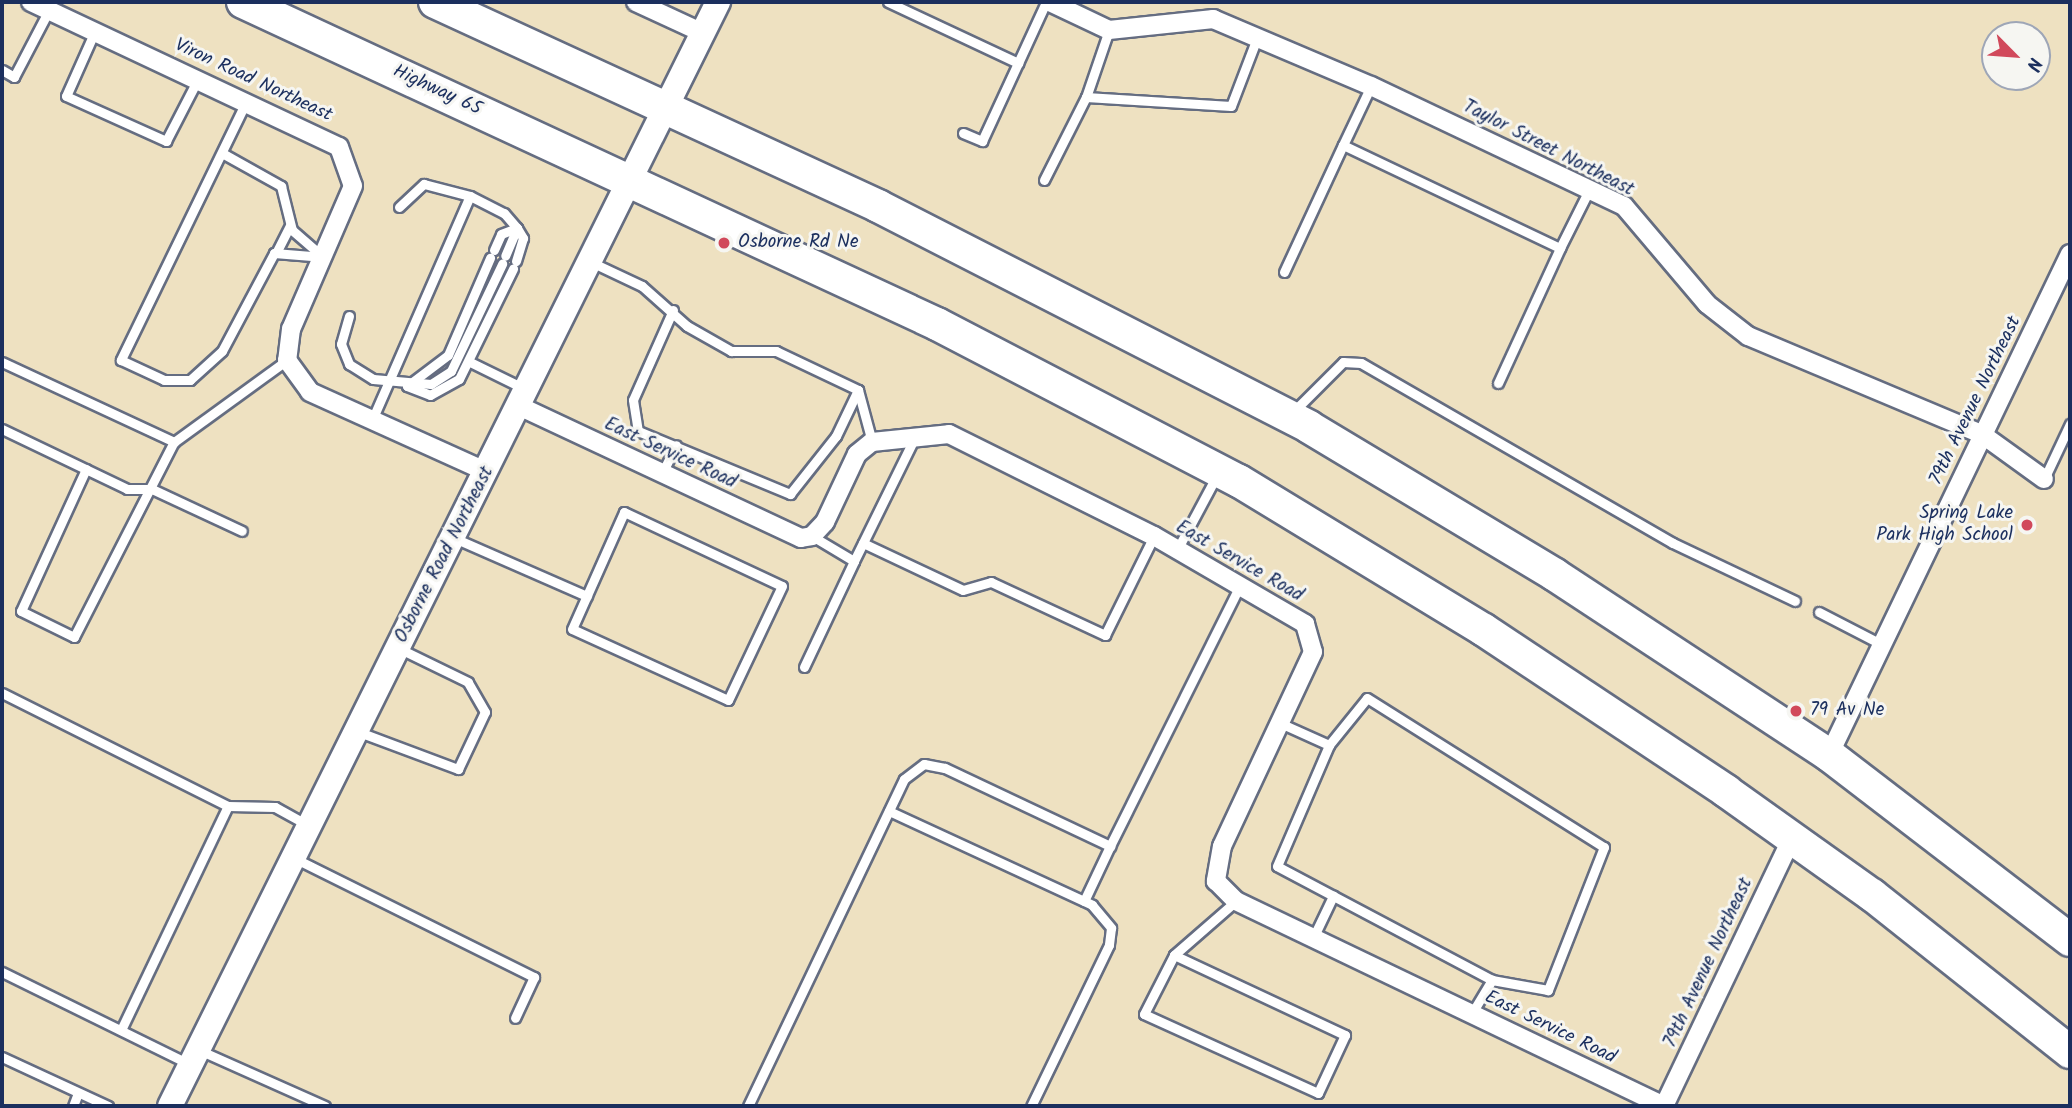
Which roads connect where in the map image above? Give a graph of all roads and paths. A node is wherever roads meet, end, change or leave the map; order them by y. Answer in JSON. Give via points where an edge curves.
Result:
{"nodes":[{"id":1,"x":31,"y":2,"type":"edge"},
{"id":2,"x":243,"y":2,"type":"edge"},
{"id":3,"x":435,"y":2,"type":"edge"},
{"id":4,"x":636,"y":2,"type":"edge"},
{"id":5,"x":718,"y":2,"type":"edge"},
{"id":6,"x":888,"y":2,"type":"edge"},
{"id":7,"x":1048,"y":2,"type":"edge"},
{"id":8,"x":49,"y":10,"type":"junction"},
{"id":9,"x":1109,"y":30,"type":"junction"},
{"id":10,"x":95,"y":31,"type":"junction"},
{"id":11,"x":703,"y":33,"type":"junction"},
{"id":12,"x":1257,"y":38,"type":"junction"},
{"id":13,"x":1018,"y":64,"type":"junction"},
{"id":14,"x":2,"y":70,"type":"edge"},
{"id":15,"x":198,"y":78,"type":"junction"},
{"id":16,"x":1371,"y":86,"type":"junction"},
{"id":17,"x":1086,"y":97,"type":"junction"},
{"id":18,"x":247,"y":100,"type":"junction"},
{"id":19,"x":667,"y":111,"type":"junction"},
{"id":20,"x":963,"y":133,"type":"dead end"},
{"id":21,"x":1343,"y":145,"type":"junction"},
{"id":22,"x":222,"y":153,"type":"junction"},
{"id":23,"x":633,"y":179,"type":"junction"},
{"id":24,"x":1044,"y":180,"type":"dead end"},
{"id":25,"x":1589,"y":190,"type":"junction"},
{"id":26,"x":470,"y":196,"type":"junction"},
{"id":27,"x":400,"y":206,"type":"dead end"},
{"id":28,"x":290,"y":225,"type":"junction"},
{"id":29,"x":517,"y":228,"type":"junction"},
{"id":30,"x":1560,"y":248,"type":"junction"},
{"id":31,"x":276,"y":253,"type":"junction"},
{"id":32,"x":2070,"y":254,"type":"edge"},
{"id":33,"x":325,"y":257,"type":"junction"},
{"id":34,"x":591,"y":262,"type":"junction"},
{"id":35,"x":1284,"y":272,"type":"dead end"},
{"id":36,"x":673,"y":310,"type":"junction"},
{"id":37,"x":349,"y":316,"type":"dead end"},
{"id":38,"x":287,"y":360,"type":"junction"},
{"id":39,"x":2,"y":362,"type":"edge"},
{"id":40,"x":470,"y":362,"type":"junction"},
{"id":41,"x":389,"y":382,"type":"junction"},
{"id":42,"x":1498,"y":383,"type":"dead end"},
{"id":43,"x":407,"y":386,"type":"junction"},
{"id":44,"x":858,"y":390,"type":"junction"},
{"id":45,"x":523,"y":398,"type":"junction"},
{"id":46,"x":1288,"y":416,"type":"junction"},
{"id":47,"x":371,"y":422,"type":"junction"},
{"id":48,"x":2070,"y":424,"type":"edge"},
{"id":49,"x":2,"y":429,"type":"edge"},
{"id":50,"x":916,"y":434,"type":"junction"},
{"id":51,"x":1983,"y":435,"type":"junction"},
{"id":52,"x":174,"y":442,"type":"junction"},
{"id":53,"x":872,"y":442,"type":"junction"},
{"id":54,"x":676,"y":445,"type":"junction"},
{"id":55,"x":86,"y":469,"type":"junction"},
{"id":56,"x":1219,"y":471,"type":"junction"},
{"id":57,"x":487,"y":472,"type":"junction"},
{"id":58,"x":662,"y":473,"type":"junction"},
{"id":59,"x":2044,"y":479,"type":"joint"},
{"id":60,"x":152,"y":489,"type":"junction"},
{"id":61,"x":242,"y":531,"type":"dead end"},
{"id":62,"x":812,"y":536,"type":"junction"},
{"id":63,"x":1154,"y":536,"type":"junction"},
{"id":64,"x":453,"y":537,"type":"junction"},
{"id":65,"x":863,"y":543,"type":"junction"},
{"id":66,"x":1177,"y":550,"type":"junction"},
{"id":67,"x":854,"y":561,"type":"junction"},
{"id":68,"x":1240,"y":585,"type":"junction"},
{"id":69,"x":587,"y":596,"type":"junction"},
{"id":70,"x":1795,"y":601,"type":"dead end"},
{"id":71,"x":1819,"y":612,"type":"dead end"},
{"id":72,"x":1881,"y":645,"type":"junction"},
{"id":73,"x":398,"y":649,"type":"junction"},
{"id":74,"x":804,"y":667,"type":"dead end"},
{"id":75,"x":2,"y":693,"type":"edge"},
{"id":76,"x":1280,"y":723,"type":"junction"},
{"id":77,"x":357,"y":732,"type":"junction"},
{"id":78,"x":1329,"y":745,"type":"junction"},
{"id":79,"x":1829,"y":755,"type":"junction"},
{"id":80,"x":228,"y":806,"type":"junction"},
{"id":81,"x":889,"y":811,"type":"junction"},
{"id":82,"x":310,"y":827,"type":"junction"},
{"id":83,"x":1792,"y":838,"type":"junction"},
{"id":84,"x":1110,"y":846,"type":"junction"},
{"id":85,"x":294,"y":858,"type":"junction"},
{"id":86,"x":1333,"y":896,"type":"junction"},
{"id":87,"x":1084,"y":901,"type":"junction"},
{"id":88,"x":1236,"y":901,"type":"junction"},
{"id":89,"x":1313,"y":938,"type":"junction"},
{"id":90,"x":2070,"y":940,"type":"edge"},
{"id":91,"x":1174,"y":955,"type":"junction"},
{"id":92,"x":2,"y":972,"type":"edge"},
{"id":93,"x":1492,"y":980,"type":"junction"},
{"id":94,"x":1472,"y":1013,"type":"junction"},
{"id":95,"x":515,"y":1018,"type":"dead end"},
{"id":96,"x":121,"y":1030,"type":"junction"},
{"id":97,"x":2070,"y":1052,"type":"edge"},
{"id":98,"x":2,"y":1057,"type":"edge"},
{"id":99,"x":195,"y":1057,"type":"junction"},
{"id":100,"x":78,"y":1093,"type":"junction"},
{"id":101,"x":73,"y":1106,"type":"edge"},
{"id":102,"x":108,"y":1106,"type":"edge"},
{"id":103,"x":170,"y":1106,"type":"edge"},
{"id":104,"x":325,"y":1106,"type":"edge"},
{"id":105,"x":748,"y":1106,"type":"edge"},
{"id":106,"x":1031,"y":1106,"type":"edge"},
{"id":107,"x":1664,"y":1106,"type":"edge"}],
"edges":[{"from":1,"to":8,"type":"street","name":"Viron Road Northeast"},
{"from":2,"to":23,"type":"highway","name":"Highway 65"},
{"from":3,"to":19,"type":"highway"},
{"from":4,"to":11,"type":"street"},
{"from":5,"to":11,"type":"street","name":"Osborne Road Northeast"},
{"from":6,"to":13,"type":"lane"},
{"from":7,"to":9,"type":"street"},
{"from":7,"to":13,"type":"lane"},
{"from":8,"to":10,"type":"street","name":"Viron Road Northeast"},
{"from":8,"to":14,"type":"lane","via":[[14,76]]},
{"from":9,"to":12,"type":"street","name":"Taylor Street Northeast","via":[[1213,19]]},
{"from":9,"to":17,"type":"lane"},
{"from":10,"to":15,"type":"street","name":"Viron Road Northeast"},
{"from":10,"to":15,"type":"lane","via":[[66,96],[166,141]]},
{"from":11,"to":19,"type":"street","name":"Osborne Road Northeast"},
{"from":12,"to":16,"type":"street","name":"Taylor Street Northeast"},
{"from":12,"to":17,"type":"lane","via":[[1231,106]]},
{"from":13,"to":20,"type":"lane","via":[[982,141]]},
{"from":15,"to":18,"type":"street","name":"Viron Road Northeast"},
{"from":16,"to":21,"type":"lane"},
{"from":16,"to":25,"type":"street","name":"Taylor Street Northeast"},
{"from":17,"to":24,"type":"lane"},
{"from":18,"to":22,"type":"lane"},
{"from":18,"to":33,"type":"street","name":"Viron Road Northeast","via":[[339,147],[348,162],[353,186]]},
{"from":19,"to":23,"type":"street","name":"Osborne Road Northeast"},
{"from":19,"to":46,"type":"highway","via":[[878,206]]},
{"from":21,"to":30,"type":"lane"},
{"from":21,"to":35,"type":"lane"},
{"from":22,"to":28,"type":"lane","via":[[281,186]]},
{"from":22,"to":31,"type":"lane","via":[[121,360],[164,380],[191,380],[222,351]]},
{"from":23,"to":34,"type":"street","name":"Osborne Road Northeast"},
{"from":23,"to":56,"type":"highway","name":"Highway 65","via":[[937,324]]},
{"from":25,"to":30,"type":"lane"},
{"from":25,"to":51,"type":"street","name":"Taylor Street Northeast","via":[[1624,206],[1707,304],[1748,336]]},
{"from":26,"to":27,"type":"lane","via":[[424,184]]},
{"from":26,"to":29,"type":"lane","via":[[504,213]]},
{"from":26,"to":41,"type":"lane"},
{"from":28,"to":31,"type":"lane"},
{"from":28,"to":33,"type":"lane"},
{"from":29,"to":40,"type":"lane","via":[[523,238],[514,265]]},
{"from":29,"to":43,"type":"lane","via":[[501,234],[448,355]]},
{"from":29,"to":43,"type":"lane","via":[[451,371],[431,384]]},
{"from":30,"to":42,"type":"lane"},
{"from":31,"to":33,"type":"lane"},
{"from":32,"to":51,"type":"street","name":"79th Avenue Northeast"},
{"from":33,"to":38,"type":"street","name":"Viron Road Northeast","via":[[291,329]]},
{"from":34,"to":36,"type":"lane"},
{"from":34,"to":45,"type":"street","name":"Osborne Road Northeast"},
{"from":36,"to":44,"type":"lane","via":[[731,351],[776,351]]},
{"from":36,"to":54,"type":"lane","via":[[633,400],[638,431]]},
{"from":37,"to":41,"type":"lane","via":[[344,356]]},
{"from":38,"to":47,"type":"street","via":[[310,391]]},
{"from":38,"to":52,"type":"lane"},
{"from":39,"to":52,"type":"lane"},
{"from":40,"to":43,"type":"lane","via":[[447,390],[419,395]]},
{"from":40,"to":45,"type":"lane"},
{"from":41,"to":43,"type":"lane"},
{"from":41,"to":47,"type":"lane"},
{"from":44,"to":53,"type":"lane"},
{"from":44,"to":54,"type":"lane","via":[[836,436],[790,494]]},
{"from":45,"to":57,"type":"street","name":"Osborne Road Northeast"},
{"from":45,"to":58,"type":"street","name":"East Service Road"},
{"from":46,"to":70,"type":"lane","via":[[1343,362],[1361,363],[1673,543]]},
{"from":46,"to":79,"type":"highway","via":[[1544,569]]},
{"from":47,"to":57,"type":"street"},
{"from":48,"to":59,"type":"lane"},
{"from":49,"to":55,"type":"lane"},
{"from":50,"to":53,"type":"street","name":"East Service Road"},
{"from":50,"to":63,"type":"street","name":"East Service Road","via":[[968,441]]},
{"from":50,"to":65,"type":"lane"},
{"from":51,"to":59,"type":"street","name":"Taylor Street Northeast"},
{"from":51,"to":72,"type":"street","name":"79th Avenue Northeast"},
{"from":52,"to":60,"type":"lane"},
{"from":53,"to":62,"type":"street","via":[[857,454]]},
{"from":54,"to":58,"type":"lane"},
{"from":55,"to":60,"type":"lane","via":[[127,489]]},
{"from":55,"to":60,"type":"lane","via":[[21,611],[74,637]]},
{"from":56,"to":66,"type":"lane"},
{"from":56,"to":83,"type":"highway","name":"Highway 65","via":[[1582,692]]},
{"from":57,"to":64,"type":"street","name":"Osborne Road Northeast"},
{"from":58,"to":62,"type":"street","name":"East Service Road","via":[[801,538]]},
{"from":60,"to":61,"type":"lane"},
{"from":62,"to":67,"type":"lane"},
{"from":63,"to":65,"type":"lane","via":[[1105,635],[991,582],[963,590]]},
{"from":63,"to":66,"type":"street","name":"East Service Road"},
{"from":64,"to":69,"type":"lane"},
{"from":64,"to":73,"type":"street","name":"Osborne Road Northeast"},
{"from":65,"to":67,"type":"lane"},
{"from":66,"to":68,"type":"street","name":"East Service Road"},
{"from":67,"to":74,"type":"lane"},
{"from":68,"to":76,"type":"street","name":"East Service Road","via":[[1304,624],[1312,638],[1313,652]]},
{"from":68,"to":84,"type":"lane"},
{"from":69,"to":69,"type":"lane","via":[[624,512],[782,586],[728,700],[572,629]]},
{"from":71,"to":72,"type":"lane"},
{"from":72,"to":79,"type":"street","name":"79th Avenue Northeast"},
{"from":73,"to":77,"type":"street","name":"Osborne Road Northeast"},
{"from":73,"to":77,"type":"lane","via":[[468,682],[485,712],[458,769]]},
{"from":75,"to":80,"type":"lane"},
{"from":76,"to":78,"type":"lane"},
{"from":76,"to":88,"type":"street","name":"East Service Road","via":[[1214,866],[1216,881]]},
{"from":77,"to":82,"type":"street","name":"Osborne Road Northeast"},
{"from":78,"to":86,"type":"lane","via":[[1277,866]]},
{"from":78,"to":93,"type":"lane","via":[[1367,698],[1604,847],[1548,990]]},
{"from":79,"to":90,"type":"highway"},
{"from":80,"to":82,"type":"lane","via":[[275,807]]},
{"from":80,"to":96,"type":"lane"},
{"from":81,"to":84,"type":"lane","via":[[904,779],[924,764],[945,768]]},
{"from":81,"to":87,"type":"lane"},
{"from":81,"to":105,"type":"lane"},
{"from":82,"to":85,"type":"street","name":"Osborne Road Northeast"},
{"from":83,"to":97,"type":"highway","name":"Highway 65"},
{"from":83,"to":107,"type":"street","name":"79th Avenue Northeast"},
{"from":84,"to":87,"type":"lane"},
{"from":85,"to":95,"type":"lane","via":[[534,976]]},
{"from":85,"to":99,"type":"street","name":"Osborne Road Northeast"},
{"from":86,"to":89,"type":"lane"},
{"from":86,"to":93,"type":"lane"},
{"from":87,"to":106,"type":"lane","via":[[1105,918],[1109,945]]},
{"from":88,"to":89,"type":"street","name":"East Service Road"},
{"from":88,"to":91,"type":"lane"},
{"from":89,"to":94,"type":"street","name":"East Service Road"},
{"from":91,"to":91,"type":"lane","via":[[1144,1014],[1318,1093],[1345,1035]]},
{"from":92,"to":96,"type":"lane"},
{"from":93,"to":94,"type":"lane"},
{"from":94,"to":107,"type":"street","name":"East Service Road"},
{"from":96,"to":99,"type":"lane"},
{"from":98,"to":100,"type":"lane"},
{"from":99,"to":103,"type":"street","name":"Osborne Road Northeast"},
{"from":99,"to":104,"type":"lane"},
{"from":100,"to":101,"type":"lane"},
{"from":100,"to":102,"type":"lane"}]}
